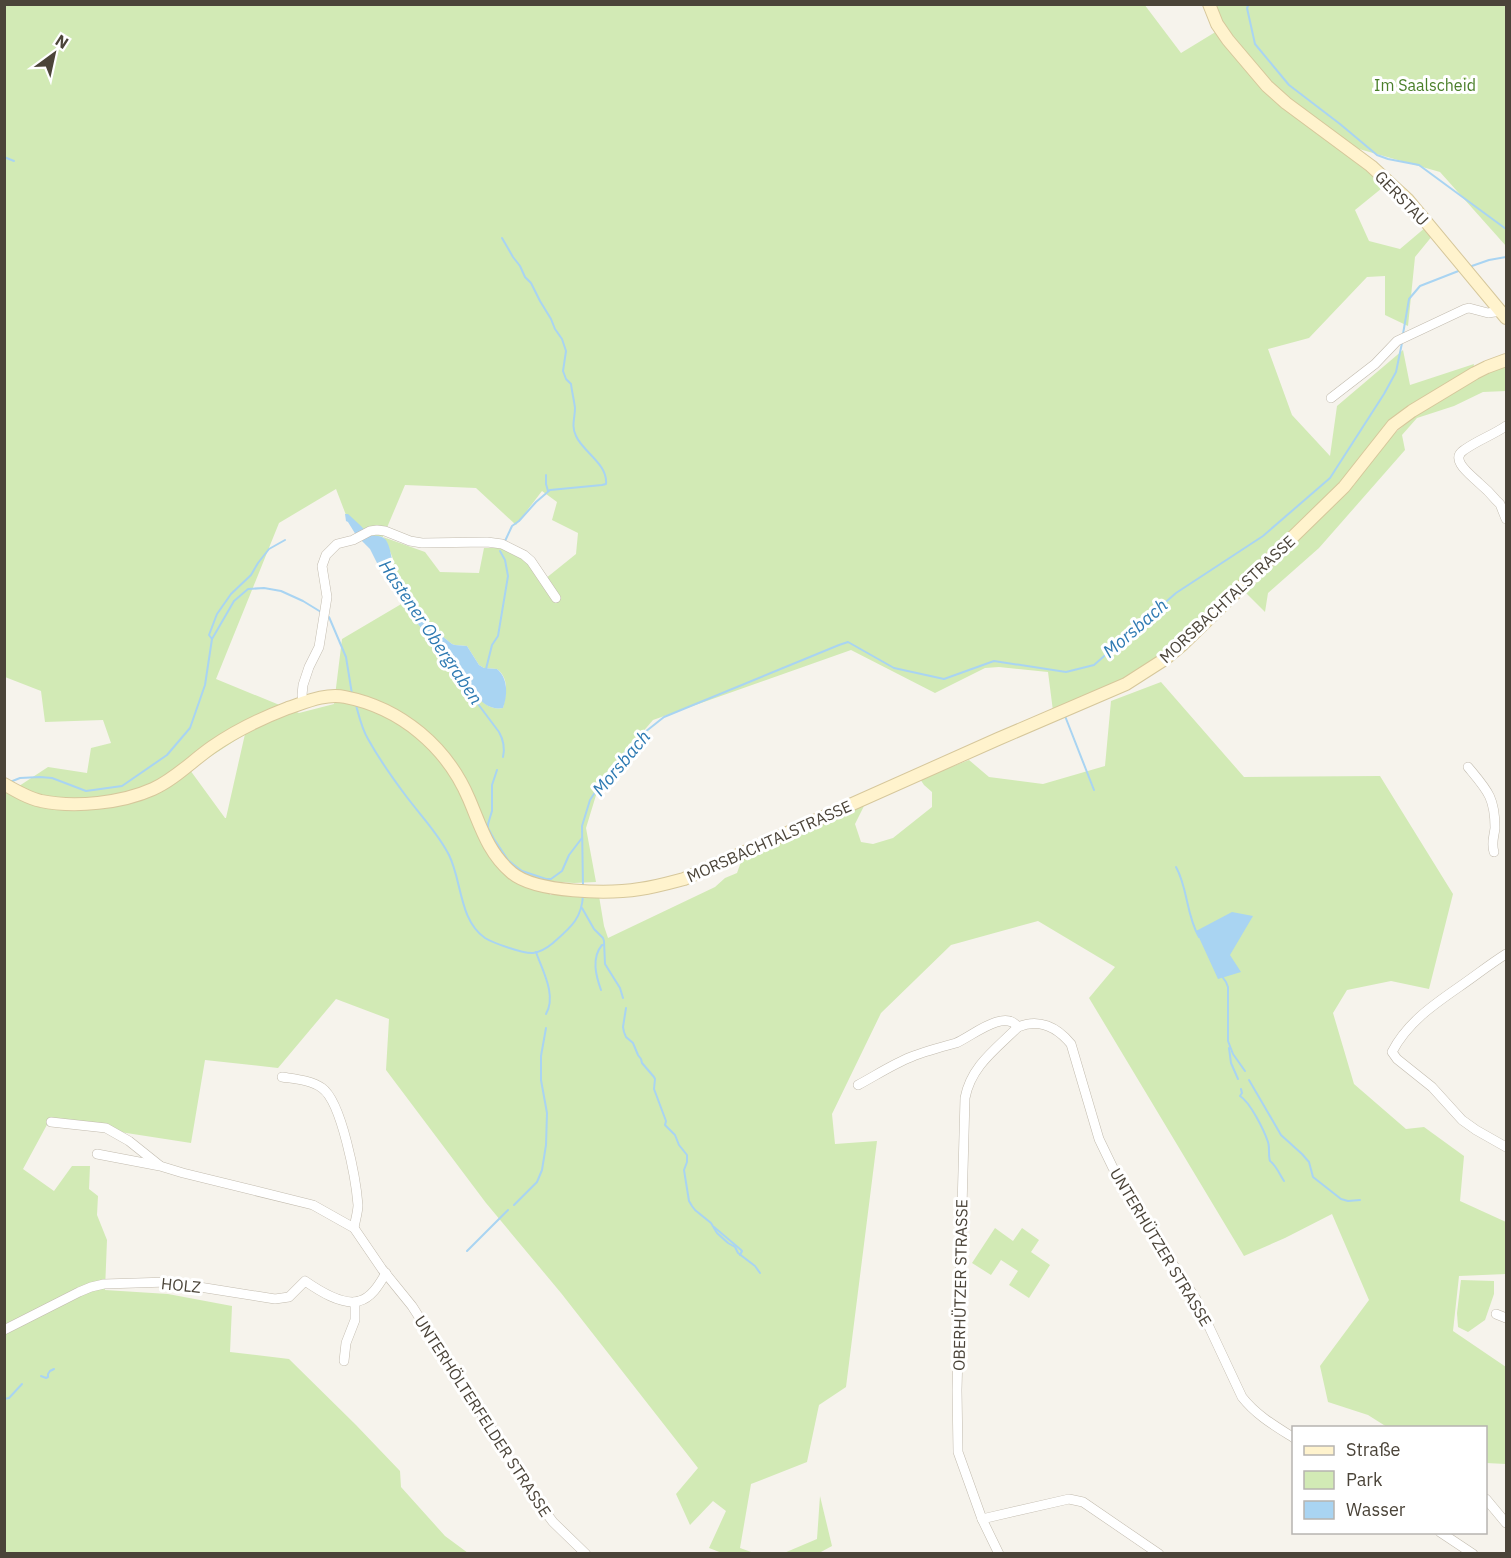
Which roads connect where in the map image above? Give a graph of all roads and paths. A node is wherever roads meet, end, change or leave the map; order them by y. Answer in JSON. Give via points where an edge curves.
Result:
{"nodes":[{"id":1,"x":1209,"y":4,"type":"edge"},
{"id":2,"x":1504,"y":314,"type":"edge"},
{"id":3,"x":1506,"y":360,"type":"edge"},
{"id":4,"x":1331,"y":398,"type":"dead end"},
{"id":5,"x":1506,"y":426,"type":"edge"},
{"id":6,"x":1506,"y":519,"type":"edge"},
{"id":7,"x":556,"y":598,"type":"dead end"},
{"id":8,"x":303,"y":703,"type":"junction"},
{"id":9,"x":1468,"y":767,"type":"dead end"},
{"id":10,"x":8,"y":786,"type":"edge"},
{"id":11,"x":1494,"y":833,"type":"junction"},
{"id":12,"x":1505,"y":834,"type":"edge"},
{"id":13,"x":1494,"y":852,"type":"dead end"},
{"id":14,"x":1506,"y":954,"type":"edge"},
{"id":15,"x":1018,"y":1028,"type":"junction"},
{"id":16,"x":282,"y":1077,"type":"dead end"},
{"id":17,"x":858,"y":1085,"type":"dead end"},
{"id":18,"x":51,"y":1122,"type":"dead end"},
{"id":19,"x":1506,"y":1147,"type":"edge"},
{"id":20,"x":97,"y":1154,"type":"dead end"},
{"id":21,"x":160,"y":1166,"type":"junction"},
{"id":22,"x":354,"y":1228,"type":"junction"},
{"id":23,"x":386,"y":1273,"type":"junction"},
{"id":24,"x":355,"y":1302,"type":"junction"},
{"id":25,"x":1496,"y":1314,"type":"dead end"},
{"id":26,"x":1506,"y":1318,"type":"edge"},
{"id":27,"x":4,"y":1330,"type":"edge"},
{"id":28,"x":344,"y":1361,"type":"dead end"},
{"id":29,"x":1292,"y":1437,"type":"edge"},
{"id":30,"x":1487,"y":1501,"type":"edge"},
{"id":31,"x":982,"y":1519,"type":"junction"},
{"id":32,"x":1506,"y":1523,"type":"edge"},
{"id":33,"x":1442,"y":1534,"type":"edge"},
{"id":34,"x":586,"y":1554,"type":"edge"},
{"id":35,"x":999,"y":1554,"type":"edge"},
{"id":36,"x":1160,"y":1554,"type":"edge"},
{"id":37,"x":1473,"y":1554,"type":"edge"}],
"edges":[{"from":1,"to":2,"type":"main road","name":"GERSTAU","via":[[1216,24],[1261,80],[1391,184]]},
{"from":2,"to":4,"type":"street","name":"GERSTAU","via":[[1469,308],[1410,334]]},
{"from":3,"to":8,"type":"main road","name":"MORSBACHTALSTRASSE","via":[[1475,373],[1393,425],[1344,487],[1184,644],[1126,684],[684,879],[638,890],[582,890],[522,880],[499,859],[482,833],[467,793],[445,758],[413,727],[389,712],[343,696]]},
{"from":5,"to":6,"type":"street","via":[[1464,450],[1459,459],[1461,466],[1496,500]]},
{"from":7,"to":8,"type":"street","via":[[531,561],[502,544],[422,543],[385,531],[370,531],[337,544],[322,566],[327,597],[319,646],[303,685]]},
{"from":8,"to":10,"type":"main road","name":"MORSBACHTALSTRASSE","via":[[246,727],[171,778],[134,796],[59,803],[41,801]]},
{"from":9,"to":11,"type":"street","via":[[1491,798]]},
{"from":11,"to":12,"type":"street"},
{"from":11,"to":13,"type":"street"},
{"from":14,"to":19,"type":"street","via":[[1417,1018],[1392,1052],[1462,1120]]},
{"from":15,"to":17,"type":"street","name":"UNTERHÜTZER STRASSE","via":[[1011,1021],[985,1027],[957,1042],[909,1058]]},
{"from":15,"to":29,"type":"street","name":"UNTERHÜTZER STRASSE","via":[[1026,1024],[1048,1025],[1071,1044],[1099,1139],[1129,1198],[1199,1305],[1242,1397],[1249,1407]]},
{"from":15,"to":31,"type":"street","name":"OBERHÜTZER STRASSE","via":[[975,1071],[965,1098],[958,1452]]},
{"from":16,"to":22,"type":"street","via":[[317,1085],[332,1099],[349,1151],[358,1208]]},
{"from":18,"to":21,"type":"street","via":[[106,1128]]},
{"from":20,"to":21,"type":"street"},
{"from":21,"to":22,"type":"street","via":[[313,1205]]},
{"from":22,"to":23,"type":"street"},
{"from":23,"to":24,"type":"street","via":[[369,1295]]},
{"from":23,"to":34,"type":"street","name":"UNTERHÖLTERFELDER STRASSE","via":[[538,1502]]},
{"from":24,"to":27,"type":"street","name":"HOLZ","via":[[332,1297],[305,1281],[289,1297],[275,1299],[168,1282],[104,1284],[85,1289]]},
{"from":24,"to":28,"type":"street","via":[[355,1320]]},
{"from":25,"to":26,"type":"street"},
{"from":30,"to":32,"type":"street"},
{"from":31,"to":35,"type":"street","name":"OBERHÜTZER STRASSE"},
{"from":31,"to":36,"type":"street","via":[[1069,1499],[1083,1502]]},
{"from":33,"to":37,"type":"street"}]}
